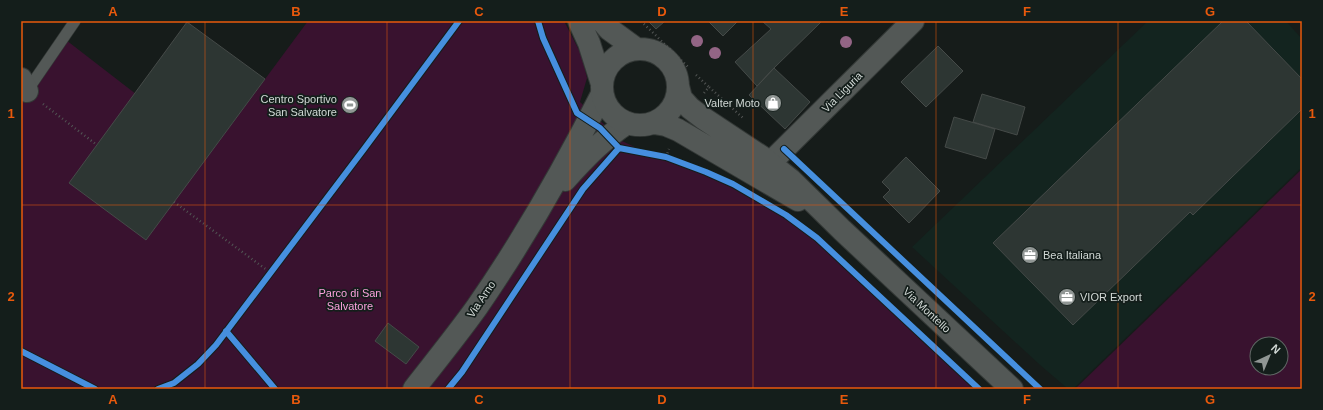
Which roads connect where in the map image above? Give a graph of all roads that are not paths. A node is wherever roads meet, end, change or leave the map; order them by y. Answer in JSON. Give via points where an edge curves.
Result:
{"nodes":[{"id":1,"x":74,"y":21,"type":"edge"},
{"id":2,"x":579,"y":21,"type":"edge"},
{"id":3,"x":602,"y":21,"type":"edge"},
{"id":4,"x":913,"y":21,"type":"edge"},
{"id":5,"x":635,"y":48,"type":"junction"},
{"id":6,"x":24,"y":85,"type":"edge"},
{"id":7,"x":678,"y":86,"type":"junction"},
{"id":8,"x":602,"y":88,"type":"junction"},
{"id":9,"x":627,"y":123,"type":"junction"},
{"id":10,"x":654,"y":123,"type":"junction"},
{"id":11,"x":678,"y":130,"type":"junction"},
{"id":12,"x":770,"y":163,"type":"junction"},
{"id":13,"x":542,"y":204,"type":"junction"},
{"id":14,"x":842,"y":230,"type":"junction"},
{"id":15,"x":414,"y":389,"type":"edge"},
{"id":16,"x":1012,"y":389,"type":"edge"}],
"edges":[{"from":1,"to":6,"type":"lane"},
{"from":2,"to":8,"type":"street","via":[[589,43]]},
{"from":3,"to":5,"type":"street"},
{"from":4,"to":12,"type":"street","name":"Via Liguria"},
{"from":5,"to":7,"type":"street","via":[[661,54],[671,63]]},
{"from":5,"to":8,"type":"street","via":[[614,58],[606,68]]},
{"from":7,"to":10,"type":"street","via":[[676,99],[670,111]]},
{"from":7,"to":12,"type":"street","name":"Via Montello","via":[[682,98],[690,108]]},
{"from":8,"to":9,"type":"street","via":[[607,107],[615,117]]},
{"from":8,"to":13,"type":"street","name":"Via Arno"},
{"from":9,"to":10,"type":"street"},
{"from":9,"to":13,"type":"street","name":"Via Arno","via":[[590,153]]},
{"from":10,"to":11,"type":"street","name":"Via Montello"},
{"from":11,"to":12,"type":"street","name":"Via Montello","via":[[719,141],[761,165]]},
{"from":11,"to":14,"type":"street","name":"Via Montello","via":[[795,198]]},
{"from":12,"to":14,"type":"street","name":"Via Montello"},
{"from":13,"to":15,"type":"street","name":"Via Arno","via":[[477,307]]},
{"from":14,"to":16,"type":"street","name":"Via Montello"}]}
